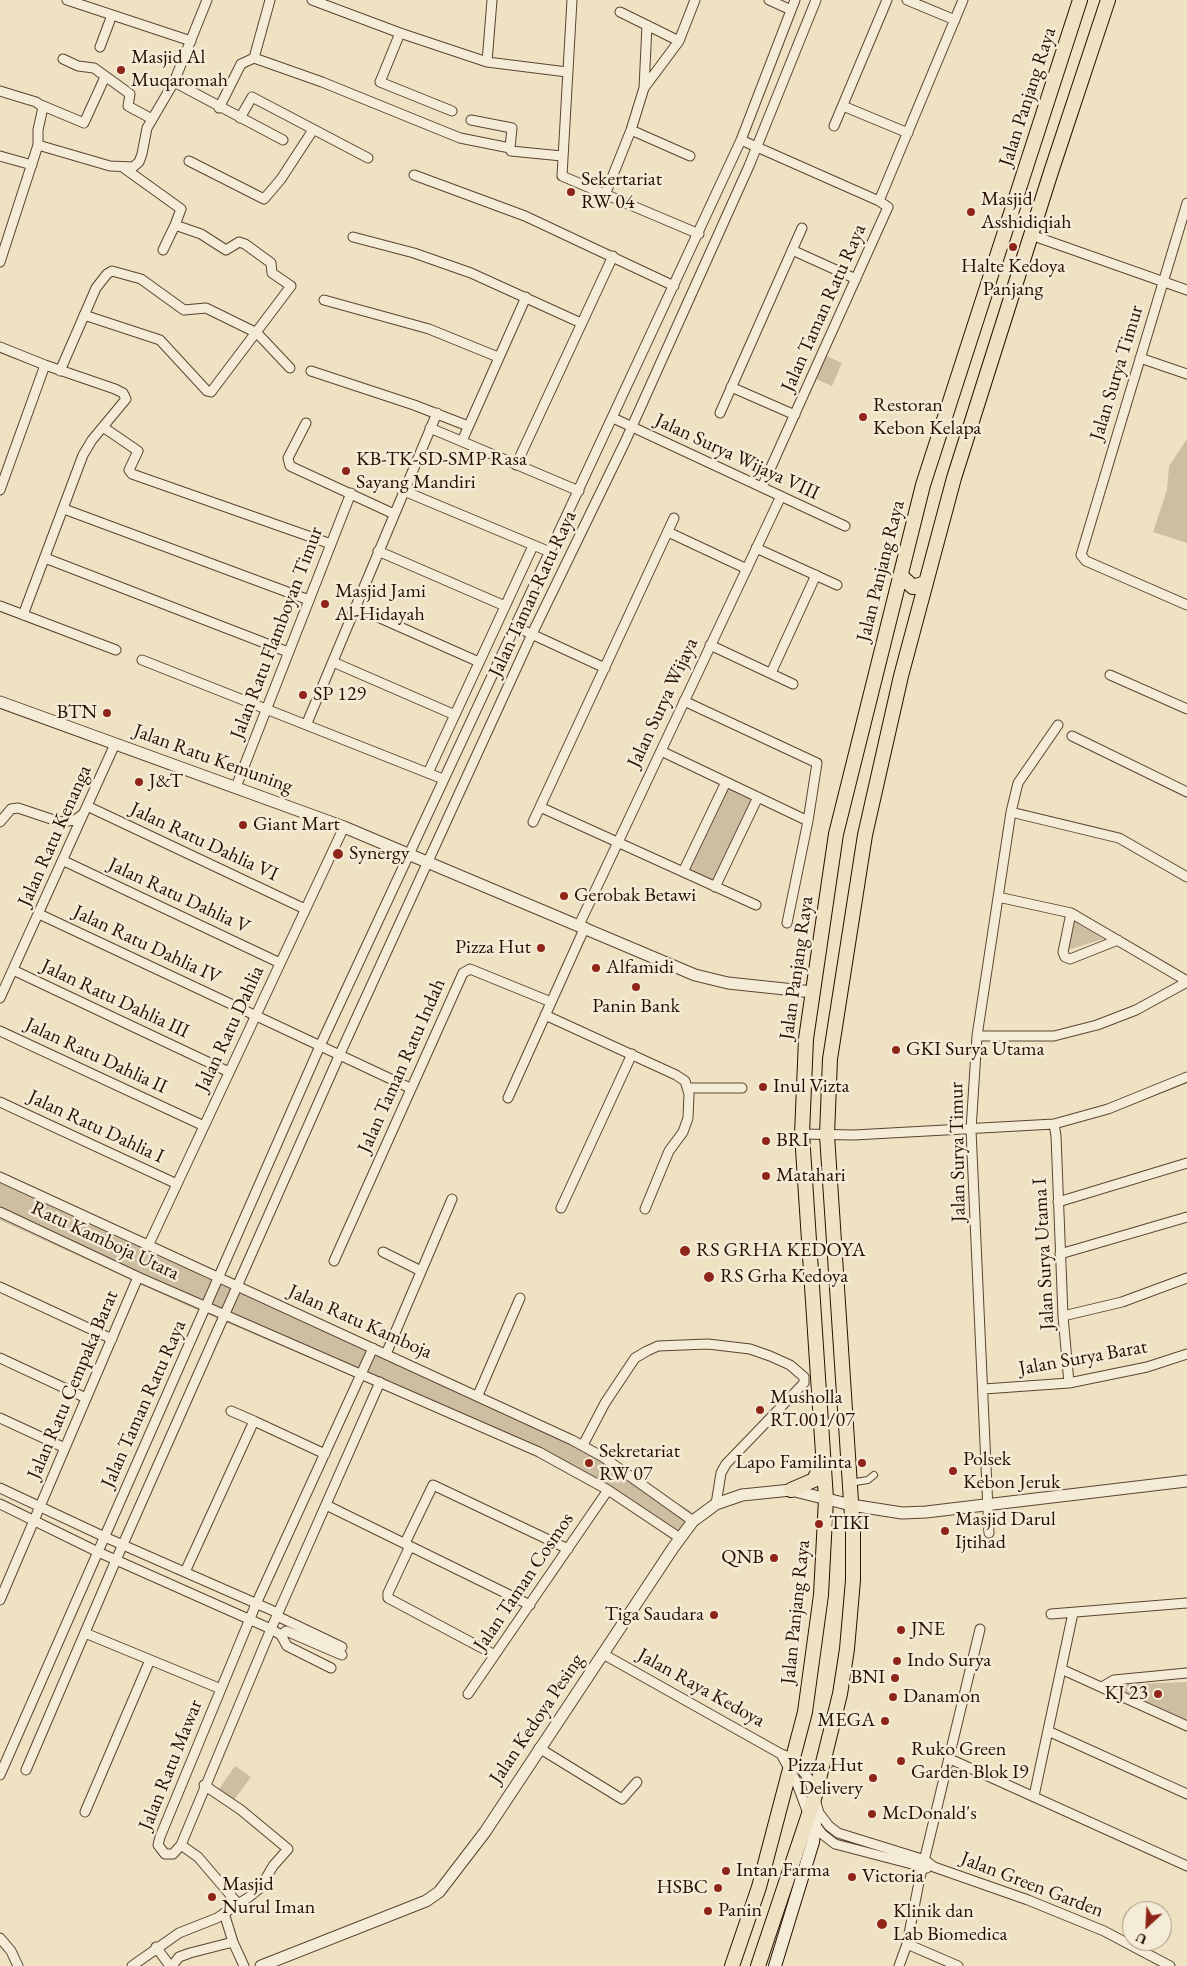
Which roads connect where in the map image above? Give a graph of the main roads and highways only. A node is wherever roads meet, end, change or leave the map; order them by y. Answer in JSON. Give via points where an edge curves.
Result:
{"nodes":[{"id":1,"x":1080,"y":0,"type":"edge"},
{"id":2,"x":1108,"y":0,"type":"edge"},
{"id":3,"x":901,"y":576,"type":"junction"},
{"id":4,"x":925,"y":583,"type":"junction"},
{"id":5,"x":894,"y":606,"type":"junction"},
{"id":6,"x":917,"y":615,"type":"junction"},
{"id":7,"x":823,"y":1460,"type":"junction"},
{"id":8,"x":790,"y":1490,"type":"road end"},
{"id":9,"x":812,"y":1820,"type":"junction"},
{"id":10,"x":732,"y":1966,"type":"edge"},
{"id":11,"x":758,"y":1966,"type":"edge"},
{"id":12,"x":775,"y":1966,"type":"edge"}],
"edges":[{"from":1,"to":3,"type":"main road","name":"Jalan Panjang Raya","via":[[923,485]]},
{"from":2,"to":4,"type":"main road","via":[[954,478]]},
{"from":3,"to":4,"type":"main road","via":[[913,587]]},
{"from":3,"to":5,"type":"main road","name":"Jalan Panjang Raya"},
{"from":4,"to":6,"type":"main road"},
{"from":5,"to":6,"type":"main road","via":[[911,607]]},
{"from":5,"to":7,"type":"main road","name":"Jalan Panjang Raya","via":[[836,834],[804,1066],[802,1134]]},
{"from":6,"to":9,"type":"main road","via":[[865,835],[830,1059],[827,1135],[853,1532],[853,1580],[840,1694],[814,1799]]},
{"from":7,"to":8,"type":"main road","via":[[814,1480]]},
{"from":7,"to":10,"type":"main road","name":"Jalan Panjang Raya","via":[[821,1498],[826,1515],[821,1594],[805,1712],[788,1760],[759,1887]]},
{"from":9,"to":11,"type":"main road"},
{"from":9,"to":12,"type":"main road","via":[[813,1842]]}]}
